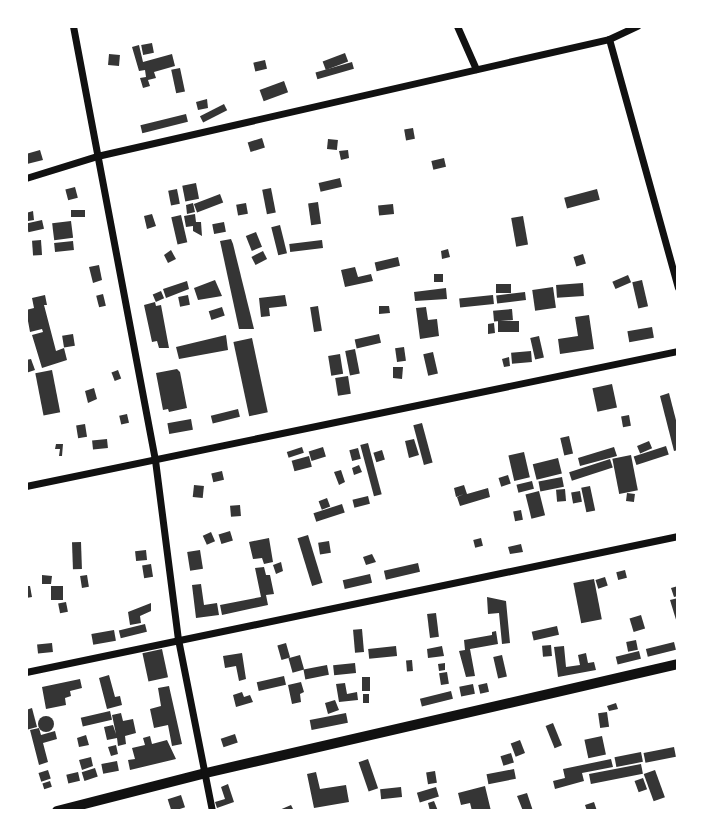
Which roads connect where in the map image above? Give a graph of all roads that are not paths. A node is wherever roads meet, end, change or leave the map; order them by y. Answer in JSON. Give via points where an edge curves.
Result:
{"nodes":[{"id":1,"x":72,"y":26,"type":"edge"},
{"id":2,"x":457,"y":26,"type":"edge"},
{"id":3,"x":637,"y":26,"type":"edge"},
{"id":4,"x":609,"y":39,"type":"junction"},
{"id":5,"x":477,"y":69,"type":"junction"},
{"id":6,"x":97,"y":156,"type":"junction"},
{"id":7,"x":26,"y":178,"type":"edge"},
{"id":8,"x":678,"y":288,"type":"edge"},
{"id":9,"x":678,"y":351,"type":"edge"},
{"id":10,"x":155,"y":460,"type":"junction"},
{"id":11,"x":26,"y":486,"type":"edge"},
{"id":12,"x":678,"y":536,"type":"edge"},
{"id":13,"x":178,"y":639,"type":"junction"},
{"id":14,"x":678,"y":664,"type":"edge"},
{"id":15,"x":26,"y":673,"type":"edge"},
{"id":16,"x":206,"y":773,"type":"junction"},
{"id":17,"x":57,"y":811,"type":"edge"},
{"id":18,"x":212,"y":811,"type":"edge"}],
"edges":[{"from":1,"to":6,"type":"street"},
{"from":2,"to":5,"type":"street"},
{"from":3,"to":4,"type":"street"},
{"from":4,"to":5,"type":"street"},
{"from":4,"to":8,"type":"street"},
{"from":5,"to":6,"type":"street"},
{"from":6,"to":7,"type":"street"},
{"from":6,"to":10,"type":"street"},
{"from":9,"to":10,"type":"street"},
{"from":10,"to":11,"type":"street"},
{"from":10,"to":13,"type":"street"},
{"from":12,"to":13,"type":"street"},
{"from":13,"to":15,"type":"street"},
{"from":13,"to":16,"type":"street"},
{"from":14,"to":16,"type":"main road"},
{"from":16,"to":17,"type":"main road"},
{"from":16,"to":18,"type":"street"}]}
